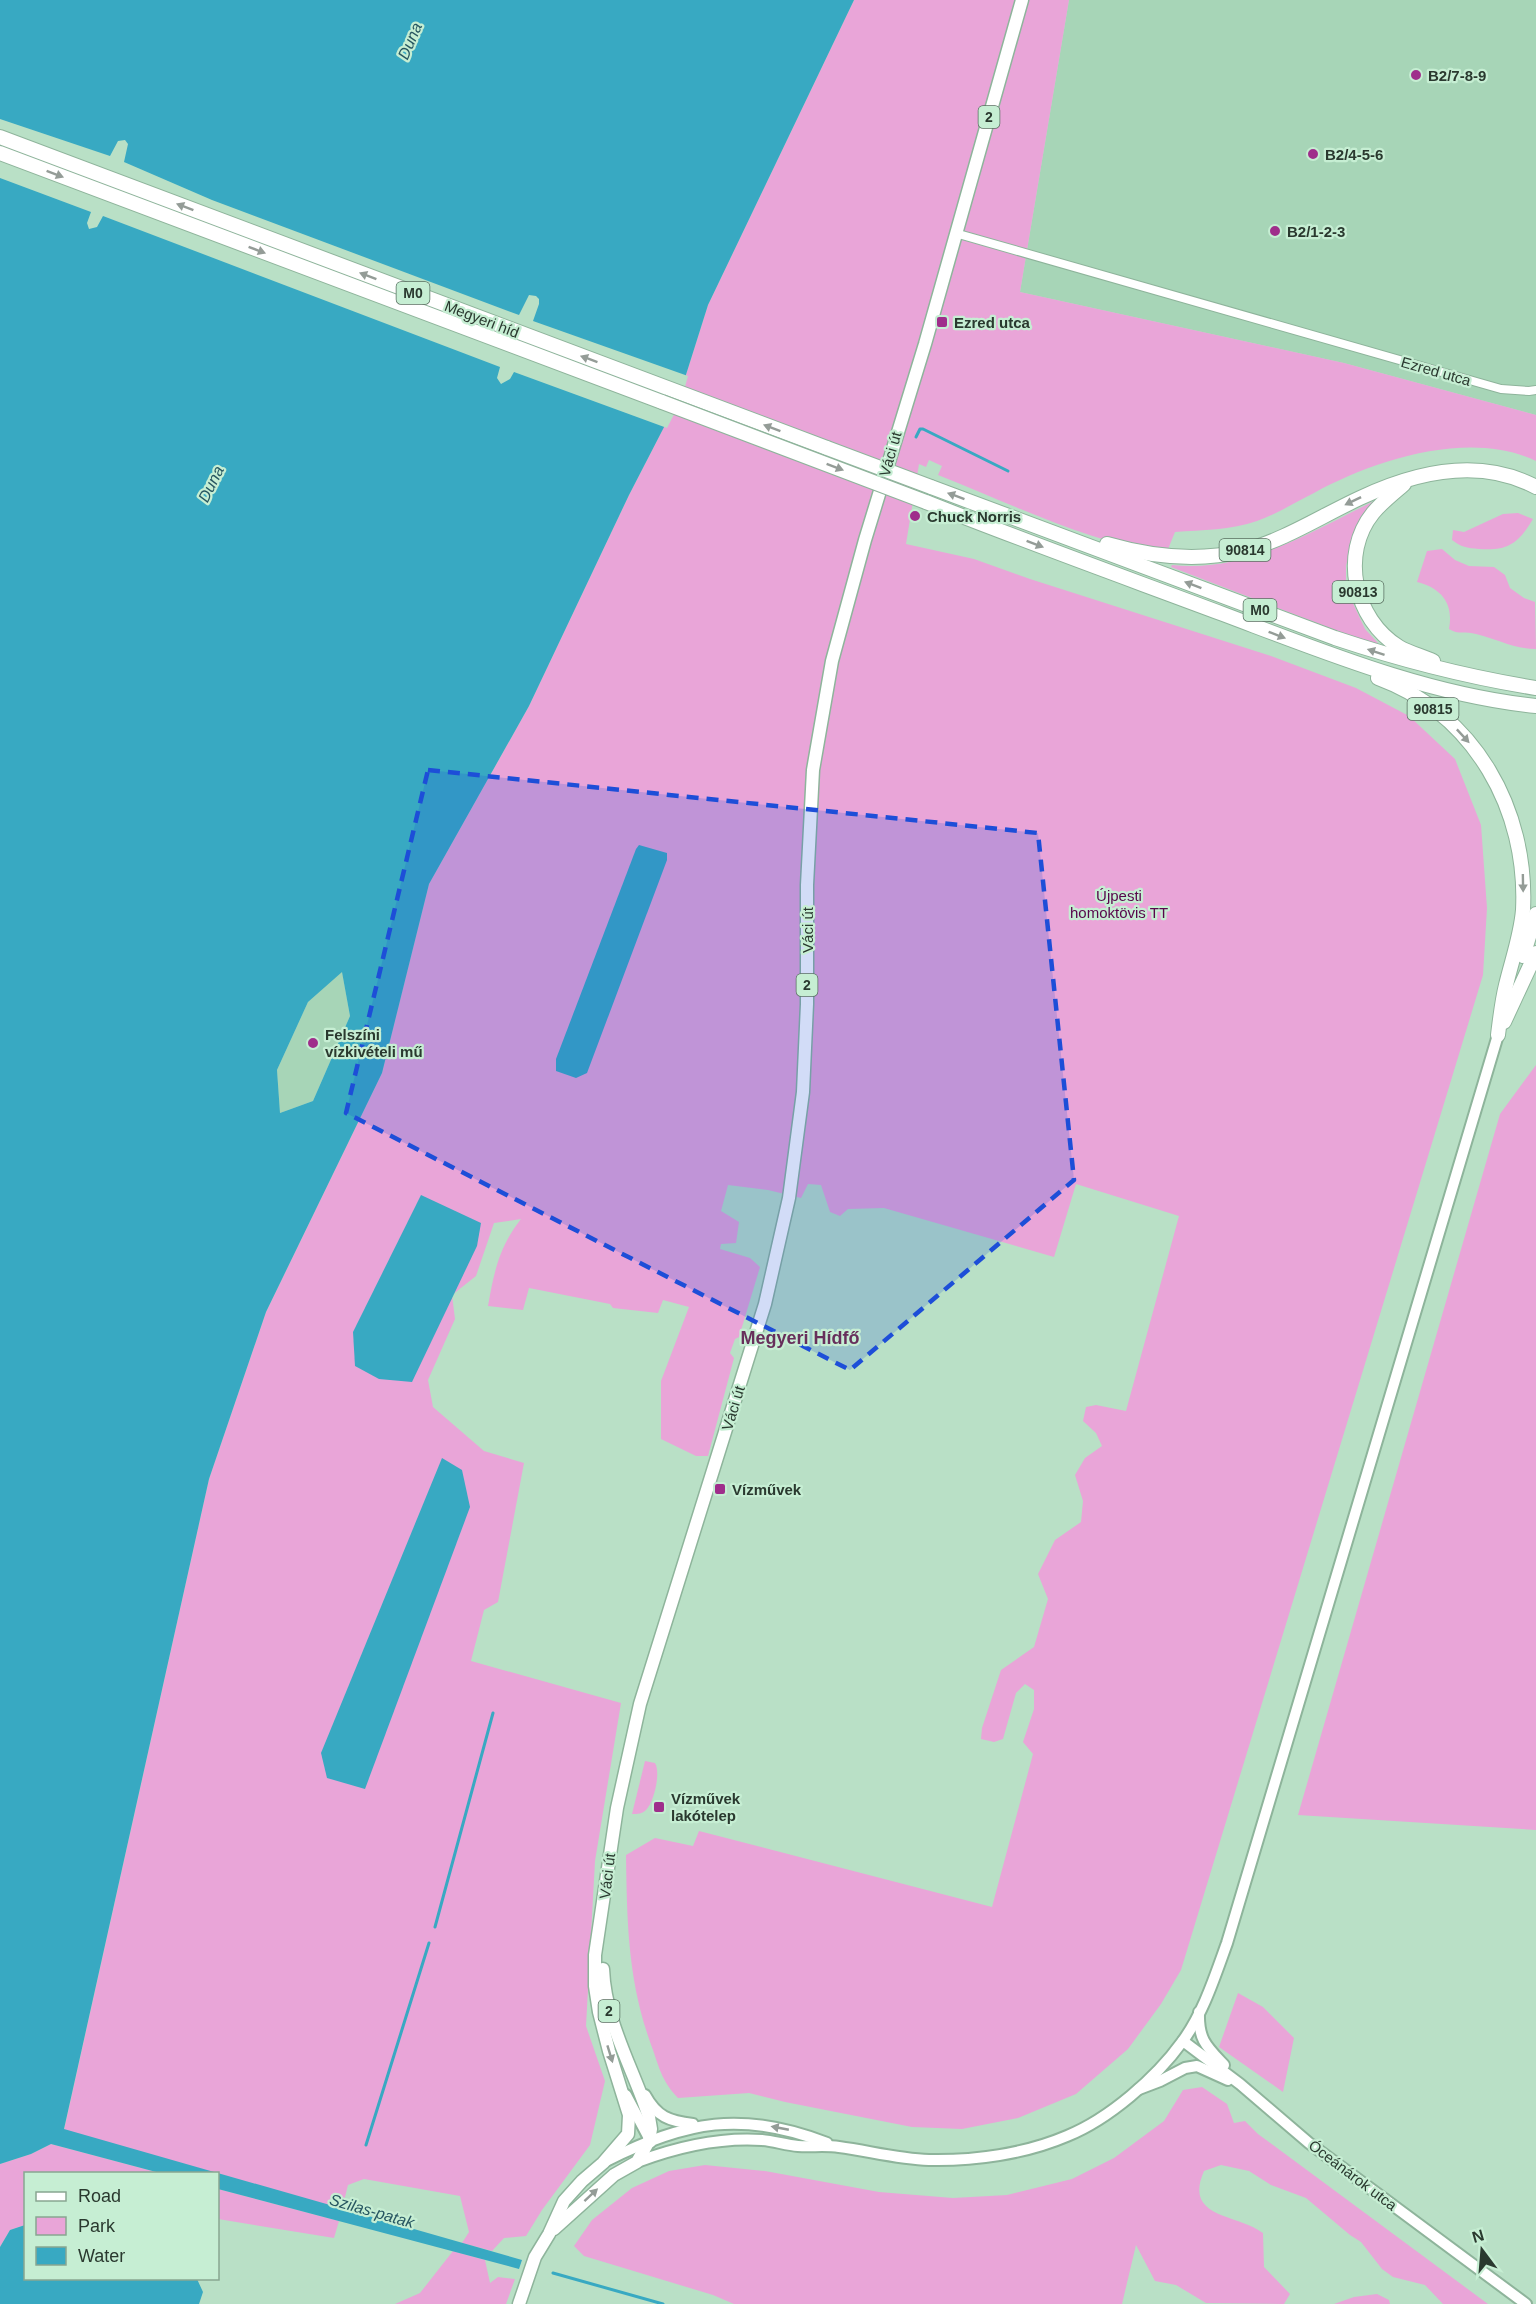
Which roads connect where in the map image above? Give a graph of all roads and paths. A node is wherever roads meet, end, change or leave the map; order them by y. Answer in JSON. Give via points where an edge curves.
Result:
{"nodes":[{"id":1,"x":1022,"y":0,"type":"edge"},
{"id":2,"x":0,"y":137,"type":"edge"},
{"id":3,"x":0,"y":153,"type":"edge"},
{"id":4,"x":956,"y":233,"type":"junction"},
{"id":5,"x":1536,"y":390,"type":"edge"},
{"id":6,"x":1407,"y":481,"type":"junction"},
{"id":7,"x":1536,"y":487,"type":"edge"},
{"id":8,"x":1070,"y":539,"type":"junction"},
{"id":9,"x":1305,"y":645,"type":"junction"},
{"id":10,"x":1453,"y":672,"type":"junction"},
{"id":11,"x":1536,"y":688,"type":"edge"},
{"id":12,"x":1536,"y":706,"type":"edge"},
{"id":13,"x":1536,"y":914,"type":"edge"},
{"id":14,"x":1536,"y":953,"type":"edge"},
{"id":15,"x":1498,"y":1035,"type":"junction"},
{"id":16,"x":600,"y":1935,"type":"junction"},
{"id":17,"x":1199,"y":2011,"type":"junction"},
{"id":18,"x":1183,"y":2041,"type":"junction"},
{"id":19,"x":638,"y":2083,"type":"junction"},
{"id":20,"x":1240,"y":2084,"type":"junction"},
{"id":21,"x":620,"y":2085,"type":"junction"},
{"id":22,"x":1139,"y":2089,"type":"junction"},
{"id":23,"x":702,"y":2125,"type":"junction"},
{"id":24,"x":649,"y":2141,"type":"junction"},
{"id":25,"x":836,"y":2146,"type":"junction"},
{"id":26,"x":671,"y":2150,"type":"junction"},
{"id":27,"x":637,"y":2162,"type":"junction"},
{"id":28,"x":603,"y":2163,"type":"junction"},
{"id":29,"x":549,"y":2234,"type":"junction"},
{"id":30,"x":519,"y":2304,"type":"edge"},
{"id":31,"x":1526,"y":2304,"type":"edge"}],
"edges":[{"from":1,"to":4,"type":"main road","name":"Váci út","number":"2"},
{"from":8,"to":2,"type":"highway","name":"Megyeri híd","number":"M0","one_way":true,"bridge":true},
{"from":3,"to":9,"type":"highway","name":"Megyeri híd","number":"M0","one_way":true,"bridge":true},
{"from":4,"to":5,"type":"street","name":"Ezred utca","via":[[1501,389]]},
{"from":4,"to":16,"type":"main road","name":"Váci út","number":"2","via":[[858,562],[824,700],[808,834],[803,1092],[778,1253],[640,1704],[617,1808]]},
{"from":6,"to":7,"type":"highway","number":"90813","via":[[1459,470],[1483,471],[1504,474]]},
{"from":6,"to":8,"type":"highway","number":"90814","one_way":true,"via":[[1359,498],[1279,538],[1226,554],[1167,557],[1092,540]]},
{"from":6,"to":10,"type":"highway","number":"90813","via":[[1373,513],[1362,531],[1354,576],[1366,613],[1388,638]]},
{"from":10,"to":8,"type":"highway","number":"M0","one_way":true,"via":[[1335,638]]},
{"from":9,"to":12,"type":"highway","number":"M0","via":[[1454,692]]},
{"from":9,"to":15,"type":"highway","number":"90815","one_way":true,"via":[[1387,681],[1439,713],[1465,737],[1505,798],[1521,855],[1523,902]]},
{"from":10,"to":11,"type":"highway","number":"M0"},
{"from":13,"to":15,"type":"highway"},
{"from":14,"to":15,"type":"highway"},
{"from":15,"to":17,"type":"main road","via":[[1227,1943]]},
{"from":16,"to":19,"type":"main road","name":"Váci út","number":"2","via":[[609,2013]]},
{"from":16,"to":21,"type":"main road","name":"Váci út","number":"2","one_way":true,"via":[[595,1986]]},
{"from":17,"to":18,"type":"main road"},
{"from":17,"to":20,"type":"main road","via":[[1198,2026],[1207,2049]]},
{"from":18,"to":20,"type":"main road","name":"Óceánárok utca"},
{"from":18,"to":22,"type":"main road"},
{"from":19,"to":23,"type":"main road","via":[[650,2105],[666,2119]]},
{"from":19,"to":24,"type":"main road","name":"Váci út","number":"2","via":[[649,2117]]},
{"from":20,"to":22,"type":"main road","via":[[1197,2066]]},
{"from":20,"to":31,"type":"main road","name":"Óceánárok utca","via":[[1309,2143]]},
{"from":21,"to":24,"type":"main road"},
{"from":21,"to":28,"type":"main road","name":"Váci út","number":"2","via":[[629,2115],[628,2134]]},
{"from":22,"to":25,"type":"main road","via":[[1067,2136],[1013,2152],[928,2160]]},
{"from":23,"to":24,"type":"main road"},
{"from":25,"to":23,"type":"main road","one_way":true,"via":[[770,2126]]},
{"from":24,"to":26,"type":"main road"},
{"from":24,"to":27,"type":"main road","name":"Váci út","number":"2"},
{"from":24,"to":28,"type":"main road"},
{"from":25,"to":26,"type":"main road","via":[[734,2140]]},
{"from":26,"to":27,"type":"main road"},
{"from":29,"to":27,"type":"main road","name":"Váci út","number":"2","one_way":true,"via":[[614,2175]]},
{"from":28,"to":29,"type":"main road","name":"Váci út","number":"2","via":[[564,2201]]},
{"from":29,"to":30,"type":"main road","name":"Váci út","number":"2","via":[[535,2257]]}]}
